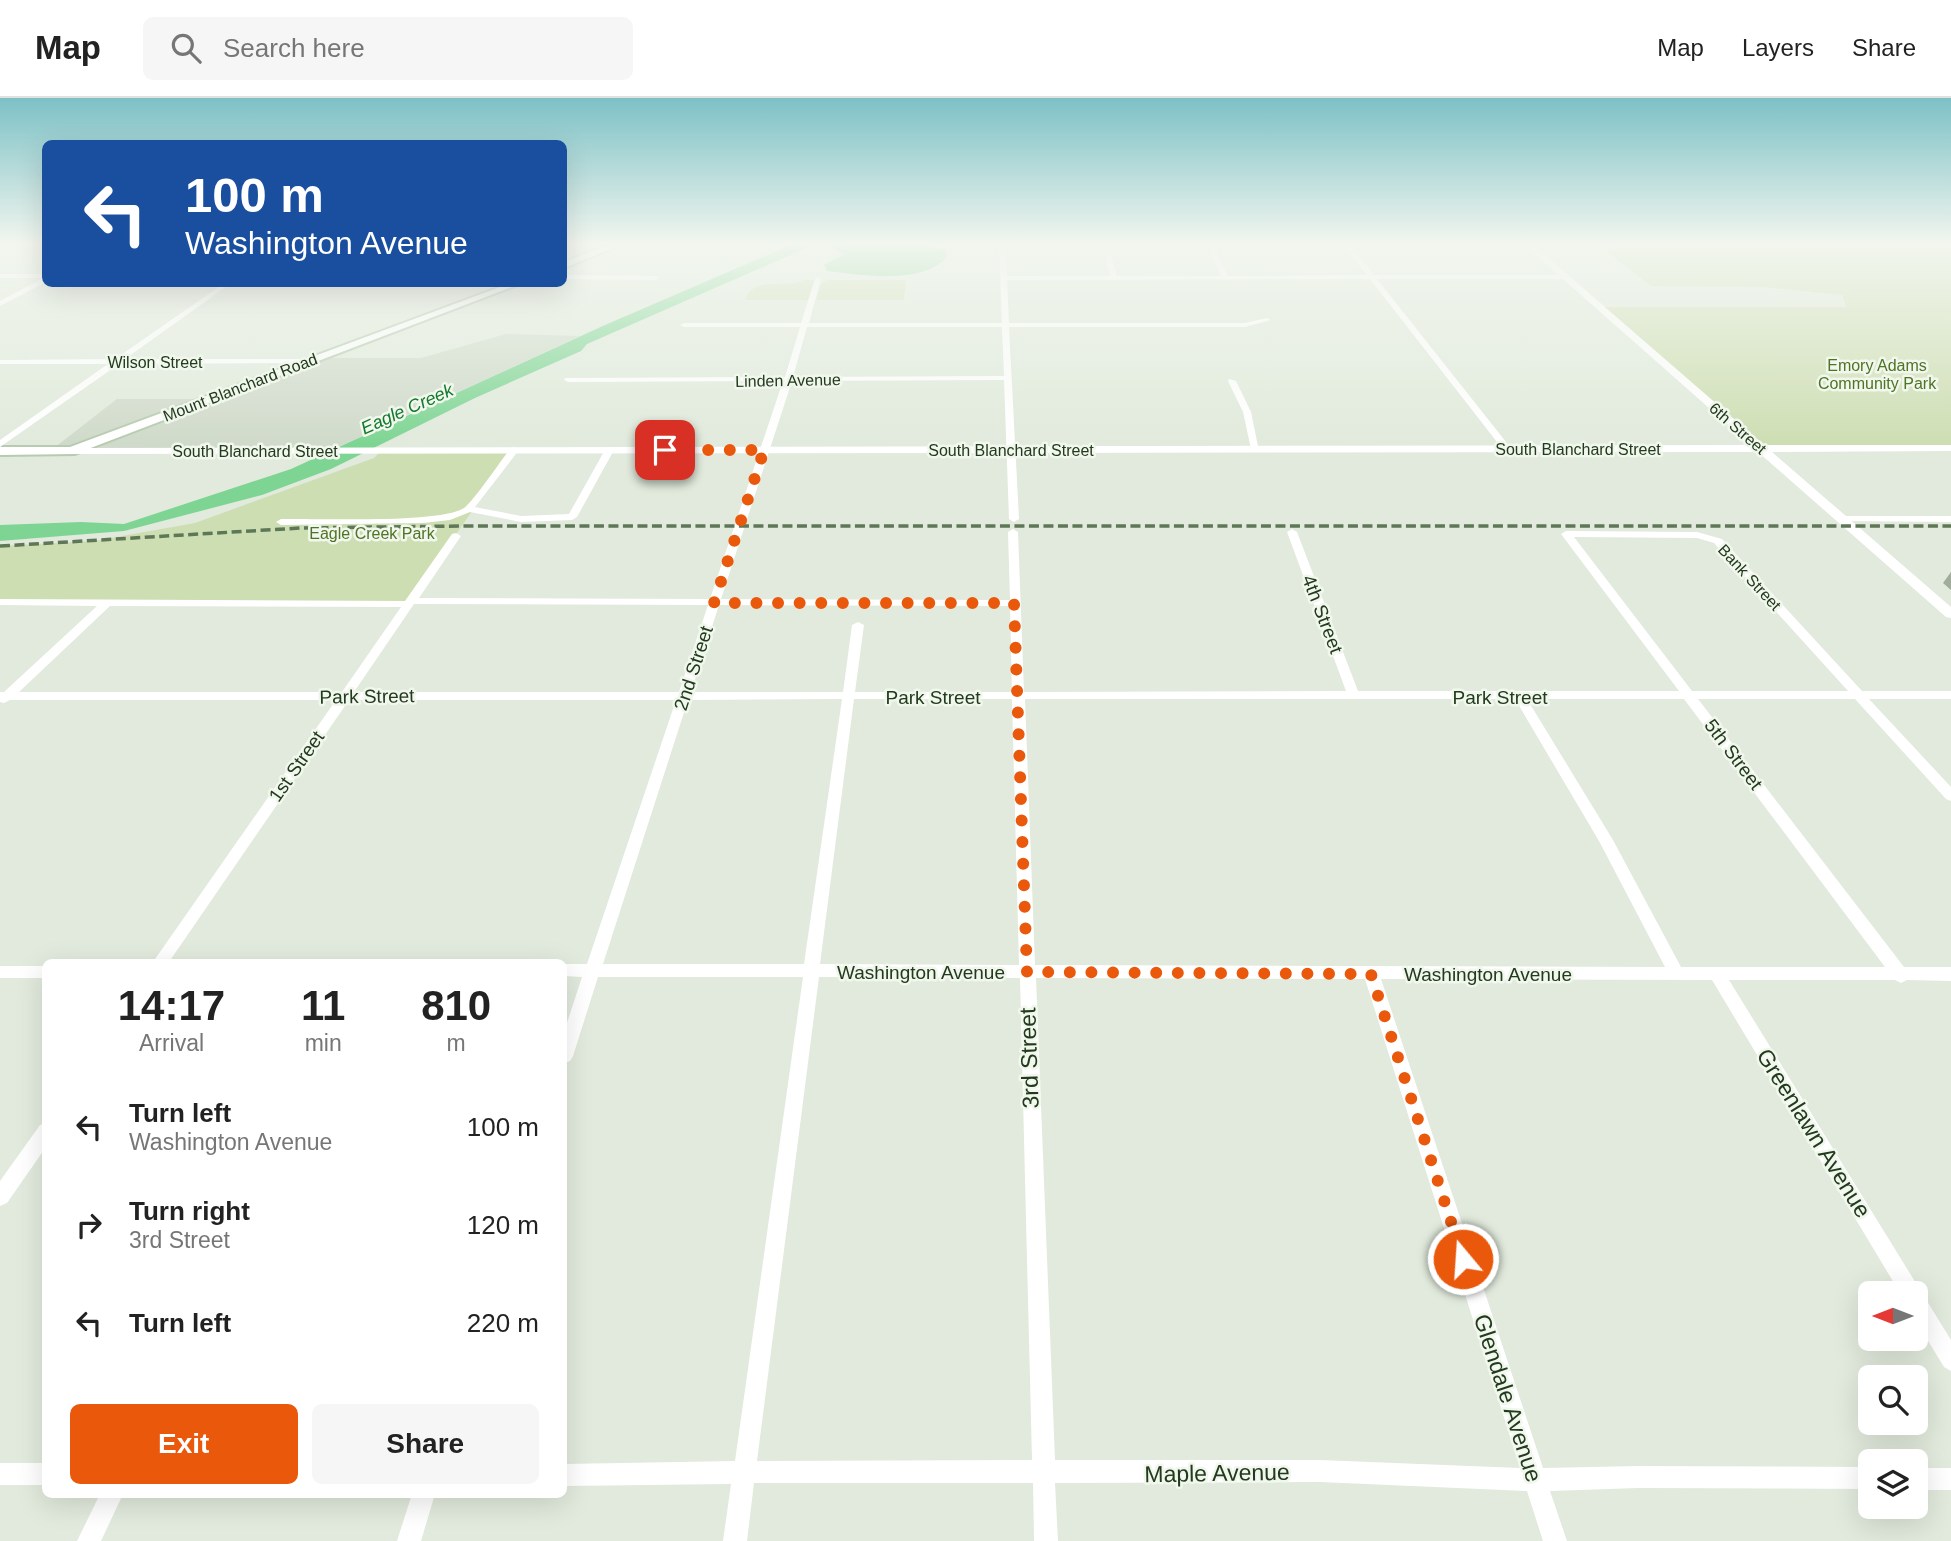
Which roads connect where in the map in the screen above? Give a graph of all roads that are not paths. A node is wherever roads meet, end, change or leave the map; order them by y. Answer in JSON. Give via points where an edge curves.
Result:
{"nodes":[{"id":1,"x":191,"y":309,"type":"edge"},
{"id":2,"x":448,"y":309,"type":"edge"},
{"id":3,"x":809,"y":309,"type":"edge"},
{"id":4,"x":1005,"y":309,"type":"edge"},
{"id":5,"x":1397,"y":309,"type":"edge"},
{"id":6,"x":1601,"y":309,"type":"edge"},
{"id":7,"x":1268,"y":320,"type":"dead end"},
{"id":8,"x":1006,"y":324,"type":"junction"},
{"id":9,"x":684,"y":325,"type":"dead end"},
{"id":10,"x":804,"y":325,"type":"junction"},
{"id":11,"x":310,"y":361,"type":"junction"},
{"id":12,"x":0,"y":362,"type":"edge"},
{"id":13,"x":115,"y":362,"type":"junction"},
{"id":14,"x":1008,"y":379,"type":"junction"},
{"id":15,"x":568,"y":380,"type":"dead end"},
{"id":16,"x":788,"y":380,"type":"junction"},
{"id":17,"x":1233,"y":381,"type":"dead end"},
{"id":18,"x":1736,"y":426,"type":"junction"},
{"id":19,"x":0,"y":444,"type":"edge"},
{"id":20,"x":1951,"y":448,"type":"edge"},
{"id":21,"x":1255,"y":449,"type":"junction"},
{"id":22,"x":1507,"y":449,"type":"junction"},
{"id":23,"x":1762,"y":449,"type":"junction"},
{"id":24,"x":1807,"y":449,"type":"junction"},
{"id":25,"x":514,"y":450,"type":"junction"},
{"id":26,"x":609,"y":450,"type":"junction"},
{"id":27,"x":764,"y":450,"type":"junction"},
{"id":28,"x":1010,"y":450,"type":"junction"},
{"id":29,"x":0,"y":451,"type":"edge"},
{"id":30,"x":71,"y":451,"type":"junction"},
{"id":31,"x":468,"y":509,"type":"junction"},
{"id":32,"x":1843,"y":519,"type":"junction"},
{"id":33,"x":1951,"y":519,"type":"edge"},
{"id":34,"x":281,"y":522,"type":"dead end"},
{"id":35,"x":1292,"y":532,"type":"dead end"},
{"id":36,"x":1566,"y":534,"type":"joint"},
{"id":37,"x":456,"y":536,"type":"dead end"},
{"id":38,"x":0,"y":602,"type":"edge"},
{"id":39,"x":108,"y":602,"type":"junction"},
{"id":40,"x":409,"y":603,"type":"junction"},
{"id":41,"x":714,"y":603,"type":"junction"},
{"id":42,"x":1014,"y":603,"type":"junction"},
{"id":43,"x":1945,"y":603,"type":"edge"},
{"id":44,"x":1951,"y":614,"type":"edge"},
{"id":45,"x":858,"y":625,"type":"dead end"},
{"id":46,"x":345,"y":695,"type":"junction"},
{"id":47,"x":1857,"y":695,"type":"junction"},
{"id":48,"x":1951,"y":695,"type":"edge"},
{"id":49,"x":683,"y":696,"type":"junction"},
{"id":50,"x":1017,"y":696,"type":"junction"},
{"id":51,"x":1690,"y":696,"type":"junction"},
{"id":52,"x":849,"y":697,"type":"junction"},
{"id":53,"x":1354,"y":697,"type":"junction"},
{"id":54,"x":1520,"y":697,"type":"junction"},
{"id":55,"x":3,"y":698,"type":"edge"},
{"id":56,"x":1951,"y":796,"type":"edge"},
{"id":57,"x":163,"y":959,"type":"edge"},
{"id":58,"x":592,"y":969,"type":"junction"},
{"id":59,"x":567,"y":970,"type":"edge"},
{"id":60,"x":811,"y":971,"type":"junction"},
{"id":61,"x":0,"y":972,"type":"edge"},
{"id":62,"x":42,"y":972,"type":"edge"},
{"id":63,"x":1027,"y":972,"type":"junction"},
{"id":64,"x":1676,"y":973,"type":"junction"},
{"id":65,"x":1716,"y":973,"type":"junction"},
{"id":66,"x":1371,"y":974,"type":"junction"},
{"id":67,"x":1951,"y":974,"type":"edge"},
{"id":68,"x":1901,"y":976,"type":"junction"},
{"id":69,"x":567,"y":1047,"type":"edge"},
{"id":70,"x":42,"y":1137,"type":"edge"},
{"id":71,"x":0,"y":1198,"type":"edge"},
{"id":72,"x":1904,"y":1281,"type":"edge"},
{"id":73,"x":1928,"y":1321,"type":"edge"},
{"id":74,"x":1951,"y":1360,"type":"edge"},
{"id":75,"x":745,"y":1472,"type":"junction"},
{"id":76,"x":0,"y":1474,"type":"edge"},
{"id":77,"x":42,"y":1474,"type":"edge"},
{"id":78,"x":1043,"y":1474,"type":"junction"},
{"id":79,"x":567,"y":1475,"type":"edge"},
{"id":80,"x":1858,"y":1478,"type":"edge"},
{"id":81,"x":1928,"y":1479,"type":"edge"},
{"id":82,"x":1951,"y":1479,"type":"edge"},
{"id":83,"x":1535,"y":1480,"type":"junction"},
{"id":84,"x":110,"y":1498,"type":"edge"},
{"id":85,"x":423,"y":1498,"type":"edge"},
{"id":86,"x":89,"y":1541,"type":"edge"},
{"id":87,"x":409,"y":1541,"type":"edge"},
{"id":88,"x":735,"y":1541,"type":"edge"},
{"id":89,"x":1046,"y":1541,"type":"edge"},
{"id":90,"x":1555,"y":1541,"type":"edge"}],
"edges":[{"from":1,"to":13,"type":"street"},
{"from":2,"to":11,"type":"main road","name":"Mount Blanchard Road"},
{"from":3,"to":10,"type":"street","name":"2nd Street"},
{"from":4,"to":8,"type":"street","name":"3rd Street"},
{"from":5,"to":22,"type":"street"},
{"from":6,"to":18,"type":"street","name":"6th Street"},
{"from":7,"to":8,"type":"street","via":[[1245,325]]},
{"from":8,"to":10,"type":"street"},
{"from":8,"to":14,"type":"street","name":"3rd Street"},
{"from":9,"to":10,"type":"street"},
{"from":10,"to":16,"type":"street","name":"2nd Street"},
{"from":11,"to":13,"type":"street","name":"Wilson Street"},
{"from":11,"to":30,"type":"main road","name":"Mount Blanchard Road"},
{"from":12,"to":13,"type":"street","name":"Wilson Street"},
{"from":13,"to":19,"type":"street"},
{"from":14,"to":16,"type":"street","name":"Linden Avenue"},
{"from":14,"to":28,"type":"street","name":"3rd Street"},
{"from":15,"to":16,"type":"street","name":"Linden Avenue"},
{"from":16,"to":27,"type":"street","name":"2nd Street"},
{"from":17,"to":21,"type":"street","via":[[1247,412]]},
{"from":18,"to":23,"type":"street","name":"6th Street"},
{"from":18,"to":24,"type":"street"},
{"from":20,"to":24,"type":"street","name":"South Blanchard Street"},
{"from":21,"to":22,"type":"street","name":"South Blanchard Street"},
{"from":21,"to":28,"type":"street","name":"South Blanchard Street"},
{"from":22,"to":23,"type":"street","name":"South Blanchard Street"},
{"from":23,"to":24,"type":"street","name":"South Blanchard Street"},
{"from":23,"to":32,"type":"street","name":"6th Street"},
{"from":25,"to":26,"type":"street","name":"South Blanchard Street"},
{"from":25,"to":30,"type":"street","name":"South Blanchard Street"},
{"from":25,"to":31,"type":"street"},
{"from":26,"to":27,"type":"street","name":"South Blanchard Street"},
{"from":26,"to":31,"type":"street","via":[[572,517],[521,519]]},
{"from":27,"to":28,"type":"street","name":"South Blanchard Street"},
{"from":27,"to":41,"type":"street","name":"2nd Street"},
{"from":28,"to":42,"type":"street","name":"3rd Street"},
{"from":29,"to":30,"type":"main road","name":"Mount Blanchard Road"},
{"from":31,"to":34,"type":"street","via":[[423,520]]},
{"from":32,"to":33,"type":"street"},
{"from":32,"to":43,"type":"street","name":"6th Street"},
{"from":35,"to":53,"type":"street","name":"4th Street"},
{"from":36,"to":47,"type":"street","name":"Bank Street","via":[[1697,535],[1718,541]]},
{"from":36,"to":51,"type":"street","name":"5th Street"},
{"from":37,"to":40,"type":"street","name":"1st Street"},
{"from":38,"to":39,"type":"street"},
{"from":39,"to":40,"type":"street"},
{"from":39,"to":55,"type":"street"},
{"from":40,"to":41,"type":"street"},
{"from":40,"to":46,"type":"street","name":"1st Street"},
{"from":41,"to":42,"type":"street"},
{"from":41,"to":49,"type":"street","name":"2nd Street"},
{"from":42,"to":50,"type":"street","name":"3rd Street"},
{"from":43,"to":44,"type":"street","name":"6th Street"},
{"from":45,"to":52,"type":"street"},
{"from":46,"to":49,"type":"street","name":"Park Street"},
{"from":46,"to":55,"type":"street","name":"Park Street"},
{"from":46,"to":57,"type":"street","name":"1st Street"},
{"from":47,"to":48,"type":"street","name":"Park Street"},
{"from":47,"to":51,"type":"street","name":"Park Street"},
{"from":47,"to":56,"type":"street","name":"Bank Street"},
{"from":49,"to":52,"type":"street","name":"Park Street"},
{"from":49,"to":58,"type":"street","name":"2nd Street"},
{"from":50,"to":52,"type":"street","name":"Park Street"},
{"from":50,"to":53,"type":"street","name":"Park Street"},
{"from":50,"to":63,"type":"street","name":"3rd Street"},
{"from":51,"to":54,"type":"street","name":"Park Street"},
{"from":51,"to":68,"type":"street","name":"5th Street"},
{"from":52,"to":60,"type":"street"},
{"from":53,"to":54,"type":"street","name":"Park Street"},
{"from":54,"to":64,"type":"street","via":[[1606,840]]},
{"from":58,"to":59,"type":"street","name":"Washington Avenue"},
{"from":58,"to":60,"type":"street","name":"Washington Avenue"},
{"from":58,"to":69,"type":"street","name":"2nd Street"},
{"from":60,"to":63,"type":"street","name":"Washington Avenue"},
{"from":60,"to":75,"type":"street"},
{"from":61,"to":62,"type":"street"},
{"from":63,"to":66,"type":"street","name":"Washington Avenue"},
{"from":63,"to":78,"type":"street","name":"3rd Street"},
{"from":64,"to":65,"type":"street","name":"Washington Avenue"},
{"from":64,"to":66,"type":"street","name":"Washington Avenue"},
{"from":65,"to":68,"type":"street","name":"Washington Avenue"},
{"from":65,"to":72,"type":"street","name":"Greenlawn Avenue"},
{"from":66,"to":83,"type":"street","name":"Glendale Avenue"},
{"from":67,"to":68,"type":"street","name":"Washington Avenue"},
{"from":70,"to":71,"type":"street"},
{"from":73,"to":74,"type":"street"},
{"from":75,"to":78,"type":"street","name":"Maple Avenue"},
{"from":75,"to":79,"type":"street","name":"Maple Avenue"},
{"from":75,"to":88,"type":"street"},
{"from":76,"to":77,"type":"street"},
{"from":78,"to":83,"type":"street","name":"Maple Avenue","via":[[1320,1471]]},
{"from":78,"to":89,"type":"street","name":"3rd Street"},
{"from":80,"to":83,"type":"street","name":"Maple Avenue"},
{"from":81,"to":82,"type":"street"},
{"from":83,"to":90,"type":"street","name":"Glendale Avenue"},
{"from":84,"to":86,"type":"street"},
{"from":85,"to":87,"type":"street"}]}
